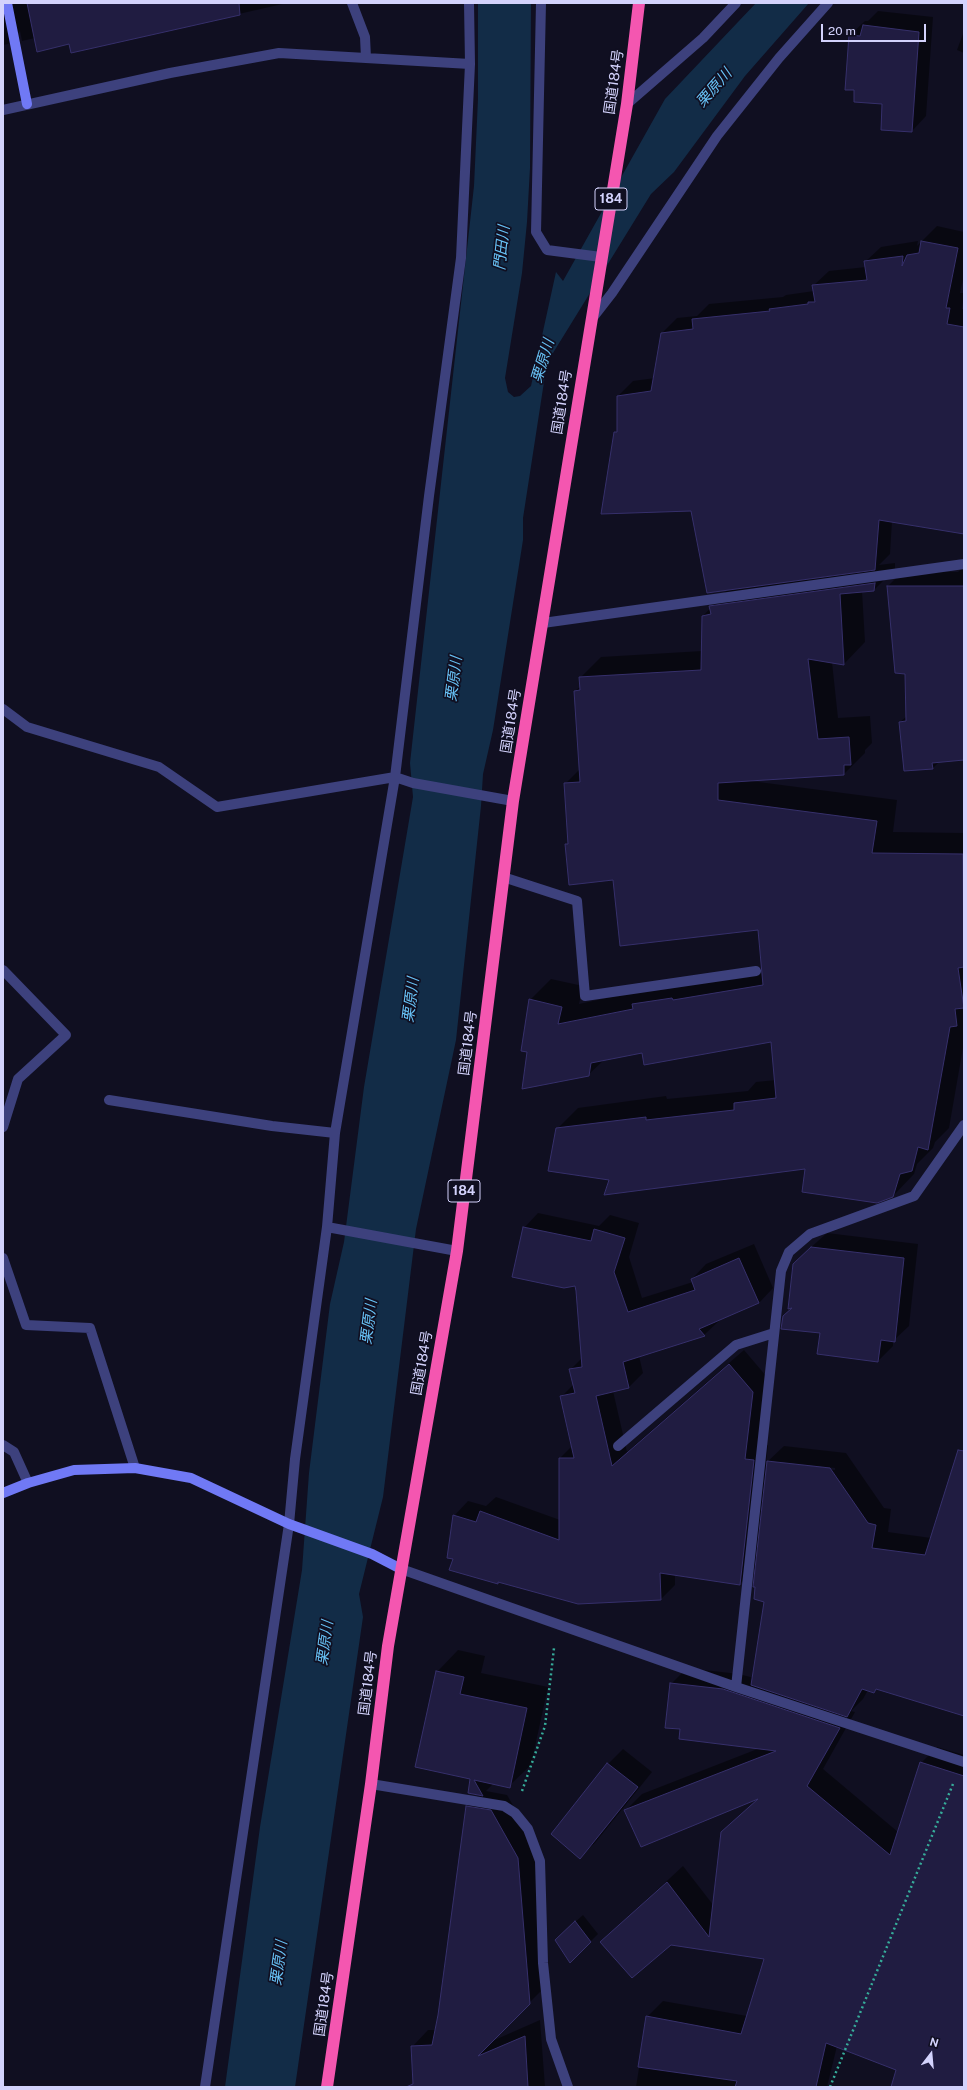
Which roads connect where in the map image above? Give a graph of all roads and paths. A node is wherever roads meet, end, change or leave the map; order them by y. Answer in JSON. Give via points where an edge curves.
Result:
{"nodes":[{"id":1,"x":7,"y":3,"type":"edge"},
{"id":2,"x":352,"y":3,"type":"edge"},
{"id":3,"x":470,"y":3,"type":"edge"},
{"id":4,"x":541,"y":3,"type":"edge"},
{"id":5,"x":639,"y":3,"type":"edge"},
{"id":6,"x":736,"y":3,"type":"edge"},
{"id":7,"x":828,"y":3,"type":"edge"},
{"id":8,"x":366,"y":58,"type":"junction"},
{"id":9,"x":470,"y":64,"type":"junction"},
{"id":10,"x":28,"y":104,"type":"junction"},
{"id":11,"x":627,"y":104,"type":"junction"},
{"id":12,"x":3,"y":110,"type":"edge"},
{"id":13,"x":601,"y":257,"type":"junction"},
{"id":14,"x":590,"y":321,"type":"junction"},
{"id":15,"x":964,"y":564,"type":"edge"},
{"id":16,"x":543,"y":623,"type":"junction"},
{"id":17,"x":3,"y":709,"type":"edge"},
{"id":18,"x":394,"y":777,"type":"junction"},
{"id":19,"x":513,"y":801,"type":"junction"},
{"id":20,"x":503,"y":877,"type":"junction"},
{"id":21,"x":3,"y":970,"type":"edge"},
{"id":22,"x":756,"y":971,"type":"dead end"},
{"id":23,"x":109,"y":1100,"type":"dead end"},
{"id":24,"x":964,"y":1125,"type":"edge"},
{"id":25,"x":3,"y":1127,"type":"edge"},
{"id":26,"x":335,"y":1133,"type":"junction"},
{"id":27,"x":327,"y":1227,"type":"junction"},
{"id":28,"x":457,"y":1251,"type":"junction"},
{"id":29,"x":3,"y":1258,"type":"edge"},
{"id":30,"x":774,"y":1333,"type":"junction"},
{"id":31,"x":3,"y":1445,"type":"edge"},
{"id":32,"x":618,"y":1446,"type":"dead end"},
{"id":33,"x":135,"y":1468,"type":"junction"},
{"id":34,"x":28,"y":1483,"type":"junction"},
{"id":35,"x":3,"y":1493,"type":"edge"},
{"id":36,"x":289,"y":1524,"type":"junction"},
{"id":37,"x":401,"y":1569,"type":"junction"},
{"id":38,"x":557,"y":1624,"type":"junction"},
{"id":39,"x":736,"y":1687,"type":"junction"},
{"id":40,"x":963,"y":1762,"type":"edge"},
{"id":41,"x":371,"y":1784,"type":"junction"},
{"id":42,"x":515,"y":1813,"type":"junction"},
{"id":43,"x":205,"y":2087,"type":"edge"},
{"id":44,"x":327,"y":2087,"type":"edge"},
{"id":45,"x":568,"y":2087,"type":"edge"},
{"id":46,"x":830,"y":2087,"type":"edge"}],
"edges":[{"from":1,"to":10,"type":"street"},
{"from":2,"to":8,"type":"street","via":[[365,37]]},
{"from":3,"to":9,"type":"street"},
{"from":4,"to":13,"type":"street","via":[[536,232],[547,250]]},
{"from":5,"to":11,"type":"highway","name":"国道184号","number":"184"},
{"from":6,"to":11,"type":"street","via":[[703,38]]},
{"from":7,"to":14,"type":"street","via":[[779,58],[717,136],[612,293]]},
{"from":8,"to":9,"type":"street"},
{"from":8,"to":10,"type":"street","via":[[279,53],[170,73]]},
{"from":9,"to":18,"type":"street","via":[[461,258]]},
{"from":10,"to":12,"type":"street"},
{"from":11,"to":13,"type":"highway","name":"国道184号","number":"184"},
{"from":13,"to":14,"type":"highway","name":"国道184号","number":"184"},
{"from":14,"to":16,"type":"highway","name":"国道184号","number":"184"},
{"from":15,"to":16,"type":"street"},
{"from":16,"to":19,"type":"highway","name":"国道184号","number":"184"},
{"from":17,"to":18,"type":"street","via":[[27,727],[159,767],[217,807]]},
{"from":18,"to":19,"type":"street","via":[[413,783]]},
{"from":18,"to":26,"type":"street"},
{"from":19,"to":20,"type":"highway","name":"国道184号","number":"184"},
{"from":20,"to":22,"type":"street","via":[[577,901],[585,996]]},
{"from":20,"to":28,"type":"highway","name":"国道184号","number":"184"},
{"from":21,"to":25,"type":"street","via":[[66,1036],[18,1079]]},
{"from":23,"to":26,"type":"street","via":[[272,1126]]},
{"from":24,"to":30,"type":"street","via":[[914,1196],[810,1234],[790,1252],[781,1271]]},
{"from":26,"to":27,"type":"street"},
{"from":27,"to":28,"type":"street"},
{"from":27,"to":36,"type":"street","via":[[295,1459]]},
{"from":28,"to":37,"type":"highway","name":"国道184号","number":"184"},
{"from":29,"to":33,"type":"street","via":[[26,1325],[90,1328]]},
{"from":30,"to":32,"type":"street","via":[[736,1345]]},
{"from":30,"to":39,"type":"street"},
{"from":31,"to":34,"type":"street","via":[[14,1452]]},
{"from":33,"to":34,"type":"street","via":[[74,1470]]},
{"from":33,"to":36,"type":"street","via":[[191,1478]]},
{"from":34,"to":35,"type":"street"},
{"from":36,"to":37,"type":"street","via":[[372,1554]]},
{"from":36,"to":43,"type":"street"},
{"from":37,"to":38,"type":"street"},
{"from":37,"to":41,"type":"highway","name":"国道184号","number":"184","via":[[388,1646]]},
{"from":38,"to":39,"type":"street"},
{"from":38,"to":42,"type":"path","via":[[545,1726]]},
{"from":39,"to":40,"type":"street"},
{"from":40,"to":46,"type":"path"},
{"from":41,"to":42,"type":"street","via":[[504,1806]]},
{"from":41,"to":44,"type":"highway","name":"国道184号","number":"184"},
{"from":42,"to":45,"type":"street","via":[[528,1829],[540,1862],[543,1963],[551,2039]]}]}
